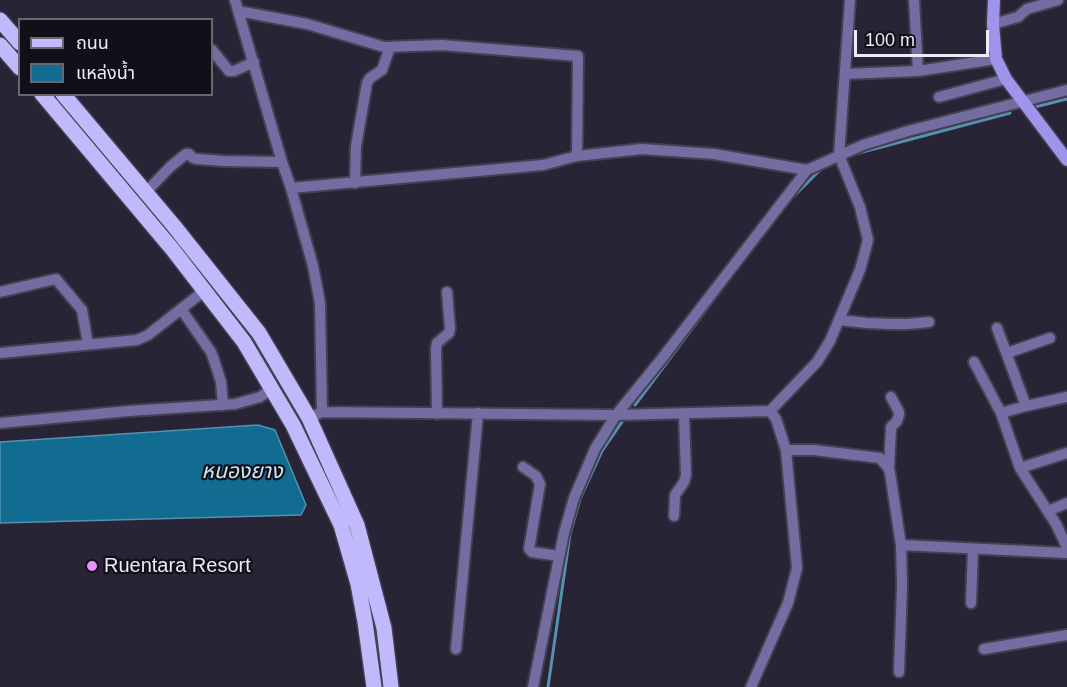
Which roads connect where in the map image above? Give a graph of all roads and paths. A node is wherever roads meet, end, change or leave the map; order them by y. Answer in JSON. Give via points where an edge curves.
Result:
{"nodes":[{"id":1,"x":850,"y":0,"type":"edge"},
{"id":2,"x":914,"y":0,"type":"edge"},
{"id":3,"x":994,"y":0,"type":"edge"},
{"id":4,"x":1058,"y":0,"type":"edge"},
{"id":5,"x":236,"y":5,"type":"edge"},
{"id":6,"x":0,"y":20,"type":"edge"},
{"id":7,"x":993,"y":24,"type":"junction"},
{"id":8,"x":18,"y":41,"type":"edge"},
{"id":9,"x":0,"y":45,"type":"edge"},
{"id":10,"x":390,"y":46,"type":"junction"},
{"id":11,"x":213,"y":51,"type":"edge"},
{"id":12,"x":996,"y":59,"type":"junction"},
{"id":13,"x":254,"y":63,"type":"junction"},
{"id":14,"x":18,"y":66,"type":"edge"},
{"id":15,"x":918,"y":71,"type":"junction"},
{"id":16,"x":845,"y":74,"type":"junction"},
{"id":17,"x":1006,"y":79,"type":"junction"},
{"id":18,"x":1067,"y":90,"type":"edge"},
{"id":19,"x":44,"y":96,"type":"edge"},
{"id":20,"x":65,"y":96,"type":"edge"},
{"id":21,"x":939,"y":97,"type":"dead end"},
{"id":22,"x":1022,"y":100,"type":"junction"},
{"id":23,"x":839,"y":155,"type":"junction"},
{"id":24,"x":577,"y":156,"type":"junction"},
{"id":25,"x":1067,"y":160,"type":"edge"},
{"id":26,"x":282,"y":162,"type":"junction"},
{"id":27,"x":807,"y":170,"type":"junction"},
{"id":28,"x":355,"y":183,"type":"junction"},
{"id":29,"x":291,"y":188,"type":"junction"},
{"id":30,"x":146,"y":192,"type":"junction"},
{"id":31,"x":174,"y":226,"type":"junction"},
{"id":32,"x":161,"y":236,"type":"junction"},
{"id":33,"x":204,"y":291,"type":"junction"},
{"id":34,"x":0,"y":292,"type":"edge"},
{"id":35,"x":447,"y":292,"type":"dead end"},
{"id":36,"x":182,"y":309,"type":"junction"},
{"id":37,"x":839,"y":320,"type":"junction"},
{"id":38,"x":929,"y":322,"type":"dead end"},
{"id":39,"x":997,"y":328,"type":"dead end"},
{"id":40,"x":1050,"y":339,"type":"dead end"},
{"id":41,"x":88,"y":345,"type":"junction"},
{"id":42,"x":0,"y":353,"type":"edge"},
{"id":43,"x":1006,"y":353,"type":"junction"},
{"id":44,"x":975,"y":362,"type":"dead end"},
{"id":45,"x":273,"y":388,"type":"junction"},
{"id":46,"x":891,"y":397,"type":"dead end"},
{"id":47,"x":1067,"y":397,"type":"edge"},
{"id":48,"x":223,"y":405,"type":"junction"},
{"id":49,"x":1026,"y":406,"type":"junction"},
{"id":50,"x":770,"y":411,"type":"junction"},
{"id":51,"x":478,"y":413,"type":"junction"},
{"id":52,"x":1001,"y":413,"type":"junction"},
{"id":53,"x":436,"y":414,"type":"junction"},
{"id":54,"x":684,"y":414,"type":"junction"},
{"id":55,"x":315,"y":415,"type":"junction"},
{"id":56,"x":616,"y":415,"type":"junction"},
{"id":57,"x":0,"y":423,"type":"edge"},
{"id":58,"x":786,"y":450,"type":"junction"},
{"id":59,"x":1067,"y":453,"type":"edge"},
{"id":60,"x":523,"y":467,"type":"dead end"},
{"id":61,"x":1020,"y":468,"type":"junction"},
{"id":62,"x":888,"y":469,"type":"junction"},
{"id":63,"x":1067,"y":503,"type":"edge"},
{"id":64,"x":1048,"y":511,"type":"junction"},
{"id":65,"x":674,"y":516,"type":"dead end"},
{"id":66,"x":901,"y":545,"type":"junction"},
{"id":67,"x":1067,"y":547,"type":"edge"},
{"id":68,"x":973,"y":549,"type":"junction"},
{"id":69,"x":1067,"y":553,"type":"edge"},
{"id":70,"x":559,"y":556,"type":"junction"},
{"id":71,"x":971,"y":603,"type":"dead end"},
{"id":72,"x":1067,"y":635,"type":"edge"},
{"id":73,"x":456,"y":649,"type":"dead end"},
{"id":74,"x":984,"y":649,"type":"dead end"},
{"id":75,"x":899,"y":672,"type":"dead end"},
{"id":76,"x":374,"y":687,"type":"edge"},
{"id":77,"x":391,"y":687,"type":"edge"},
{"id":78,"x":533,"y":687,"type":"edge"},
{"id":79,"x":751,"y":687,"type":"edge"}],
"edges":[{"from":1,"to":16,"type":"street"},
{"from":2,"to":15,"type":"street"},
{"from":3,"to":7,"type":"street"},
{"from":4,"to":7,"type":"street"},
{"from":5,"to":10,"type":"street"},
{"from":5,"to":13,"type":"street"},
{"from":6,"to":8,"type":"main road"},
{"from":7,"to":12,"type":"street"},
{"from":9,"to":14,"type":"main road"},
{"from":10,"to":24,"type":"street","via":[[442,45],[578,56]]},
{"from":10,"to":28,"type":"street","via":[[382,70],[367,83],[356,146]]},
{"from":11,"to":13,"type":"street","via":[[229,71]]},
{"from":12,"to":15,"type":"street"},
{"from":12,"to":17,"type":"street"},
{"from":13,"to":26,"type":"street"},
{"from":15,"to":16,"type":"street"},
{"from":16,"to":23,"type":"street"},
{"from":17,"to":21,"type":"street"},
{"from":17,"to":22,"type":"street"},
{"from":18,"to":22,"type":"street"},
{"from":19,"to":32,"type":"main road"},
{"from":20,"to":30,"type":"main road"},
{"from":22,"to":23,"type":"street","via":[[863,144]]},
{"from":22,"to":25,"type":"street"},
{"from":23,"to":27,"type":"street"},
{"from":23,"to":37,"type":"street","via":[[860,207],[868,240]]},
{"from":24,"to":27,"type":"street","via":[[642,149],[714,154]]},
{"from":24,"to":28,"type":"street","via":[[543,165]]},
{"from":26,"to":29,"type":"street"},
{"from":26,"to":30,"type":"street","via":[[208,160],[185,154]]},
{"from":27,"to":56,"type":"street"},
{"from":28,"to":29,"type":"street"},
{"from":29,"to":55,"type":"street","via":[[320,303]]},
{"from":30,"to":31,"type":"main road"},
{"from":31,"to":32,"type":"main road"},
{"from":31,"to":55,"type":"main road","via":[[260,333]]},
{"from":32,"to":33,"type":"main road"},
{"from":33,"to":36,"type":"street"},
{"from":33,"to":45,"type":"main road","via":[[244,342]]},
{"from":34,"to":41,"type":"street","via":[[56,279],[82,310]]},
{"from":35,"to":53,"type":"street","via":[[450,328],[436,349]]},
{"from":36,"to":41,"type":"street","via":[[137,340]]},
{"from":36,"to":48,"type":"street","via":[[211,352]]},
{"from":37,"to":38,"type":"street"},
{"from":37,"to":50,"type":"street","via":[[817,362]]},
{"from":39,"to":43,"type":"street"},
{"from":40,"to":43,"type":"street"},
{"from":41,"to":42,"type":"street"},
{"from":43,"to":49,"type":"street"},
{"from":44,"to":52,"type":"street"},
{"from":45,"to":48,"type":"street","via":[[260,397]]},
{"from":45,"to":76,"type":"main road","via":[[341,525],[366,622]]},
{"from":46,"to":62,"type":"street","via":[[899,415],[891,427]]},
{"from":47,"to":49,"type":"street"},
{"from":48,"to":57,"type":"street"},
{"from":49,"to":52,"type":"street"},
{"from":50,"to":54,"type":"street"},
{"from":50,"to":58,"type":"street"},
{"from":51,"to":53,"type":"street"},
{"from":51,"to":56,"type":"street"},
{"from":51,"to":73,"type":"street"},
{"from":52,"to":61,"type":"street"},
{"from":53,"to":55,"type":"street"},
{"from":54,"to":56,"type":"street"},
{"from":54,"to":65,"type":"street","via":[[687,471],[675,495]]},
{"from":55,"to":77,"type":"main road","via":[[357,525],[384,628]]},
{"from":56,"to":70,"type":"street","via":[[574,498]]},
{"from":58,"to":62,"type":"street","via":[[880,458]]},
{"from":58,"to":79,"type":"street","via":[[797,568],[788,603]]},
{"from":59,"to":61,"type":"street"},
{"from":60,"to":70,"type":"street","via":[[540,484],[529,549]]},
{"from":61,"to":64,"type":"street"},
{"from":62,"to":66,"type":"street"},
{"from":63,"to":64,"type":"street"},
{"from":64,"to":67,"type":"street"},
{"from":66,"to":68,"type":"street"},
{"from":66,"to":75,"type":"street"},
{"from":68,"to":69,"type":"street"},
{"from":68,"to":71,"type":"street"},
{"from":70,"to":78,"type":"street"},
{"from":72,"to":74,"type":"street"}]}
